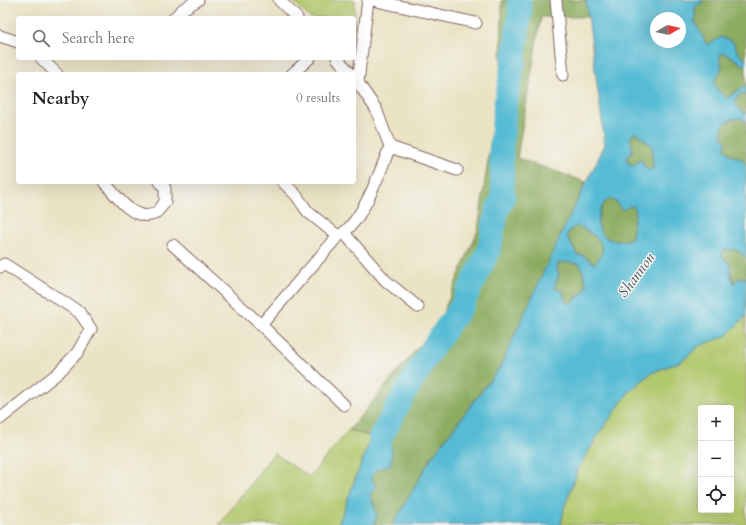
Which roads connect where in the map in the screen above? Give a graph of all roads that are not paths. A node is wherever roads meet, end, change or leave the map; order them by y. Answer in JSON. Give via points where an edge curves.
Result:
{"nodes":[{"id":1,"x":198,"y":0,"type":"edge"},
{"id":2,"x":279,"y":0,"type":"edge"},
{"id":3,"x":368,"y":0,"type":"edge"},
{"id":4,"x":372,"y":0,"type":"edge"},
{"id":5,"x":556,"y":0,"type":"edge"},
{"id":6,"x":176,"y":16,"type":"edge"},
{"id":7,"x":295,"y":16,"type":"edge"},
{"id":8,"x":476,"y":23,"type":"dead end"},
{"id":9,"x":0,"y":36,"type":"edge"},
{"id":10,"x":16,"y":41,"type":"edge"},
{"id":11,"x":43,"y":60,"type":"edge"},
{"id":12,"x":308,"y":60,"type":"edge"},
{"id":13,"x":339,"y":60,"type":"edge"},
{"id":14,"x":55,"y":72,"type":"edge"},
{"id":15,"x":294,"y":72,"type":"edge"},
{"id":16,"x":350,"y":72,"type":"edge"},
{"id":17,"x":356,"y":72,"type":"edge"},
{"id":18,"x":563,"y":75,"type":"dead end"},
{"id":19,"x":356,"y":79,"type":"edge"},
{"id":20,"x":390,"y":147,"type":"junction"},
{"id":21,"x":457,"y":170,"type":"dead end"},
{"id":22,"x":106,"y":184,"type":"edge"},
{"id":23,"x":162,"y":184,"type":"edge"},
{"id":24,"x":285,"y":184,"type":"edge"},
{"id":25,"x":341,"y":235,"type":"junction"},
{"id":26,"x":173,"y":245,"type":"dead end"},
{"id":27,"x":1,"y":264,"type":"edge"},
{"id":28,"x":418,"y":307,"type":"dead end"},
{"id":29,"x":261,"y":325,"type":"junction"},
{"id":30,"x":344,"y":405,"type":"dead end"},
{"id":31,"x":0,"y":419,"type":"edge"}],
"edges":[{"from":1,"to":6,"type":"street"},
{"from":2,"to":7,"type":"street"},
{"from":3,"to":17,"type":"street"},
{"from":4,"to":8,"type":"street"},
{"from":5,"to":18,"type":"street"},
{"from":9,"to":10,"type":"street"},
{"from":11,"to":14,"type":"street"},
{"from":12,"to":15,"type":"street"},
{"from":13,"to":16,"type":"street"},
{"from":19,"to":20,"type":"street","via":[[376,109]]},
{"from":20,"to":21,"type":"street"},
{"from":20,"to":25,"type":"street","via":[[366,205]]},
{"from":22,"to":23,"type":"street","via":[[131,211],[142,216],[155,214],[165,202],[165,188]]},
{"from":24,"to":25,"type":"street","via":[[296,194],[308,212]]},
{"from":25,"to":28,"type":"street","via":[[386,281]]},
{"from":25,"to":29,"type":"street"},
{"from":26,"to":29,"type":"street"},
{"from":27,"to":31,"type":"street","via":[[79,312],[91,329],[77,354],[58,374]]},
{"from":29,"to":30,"type":"street"}]}
